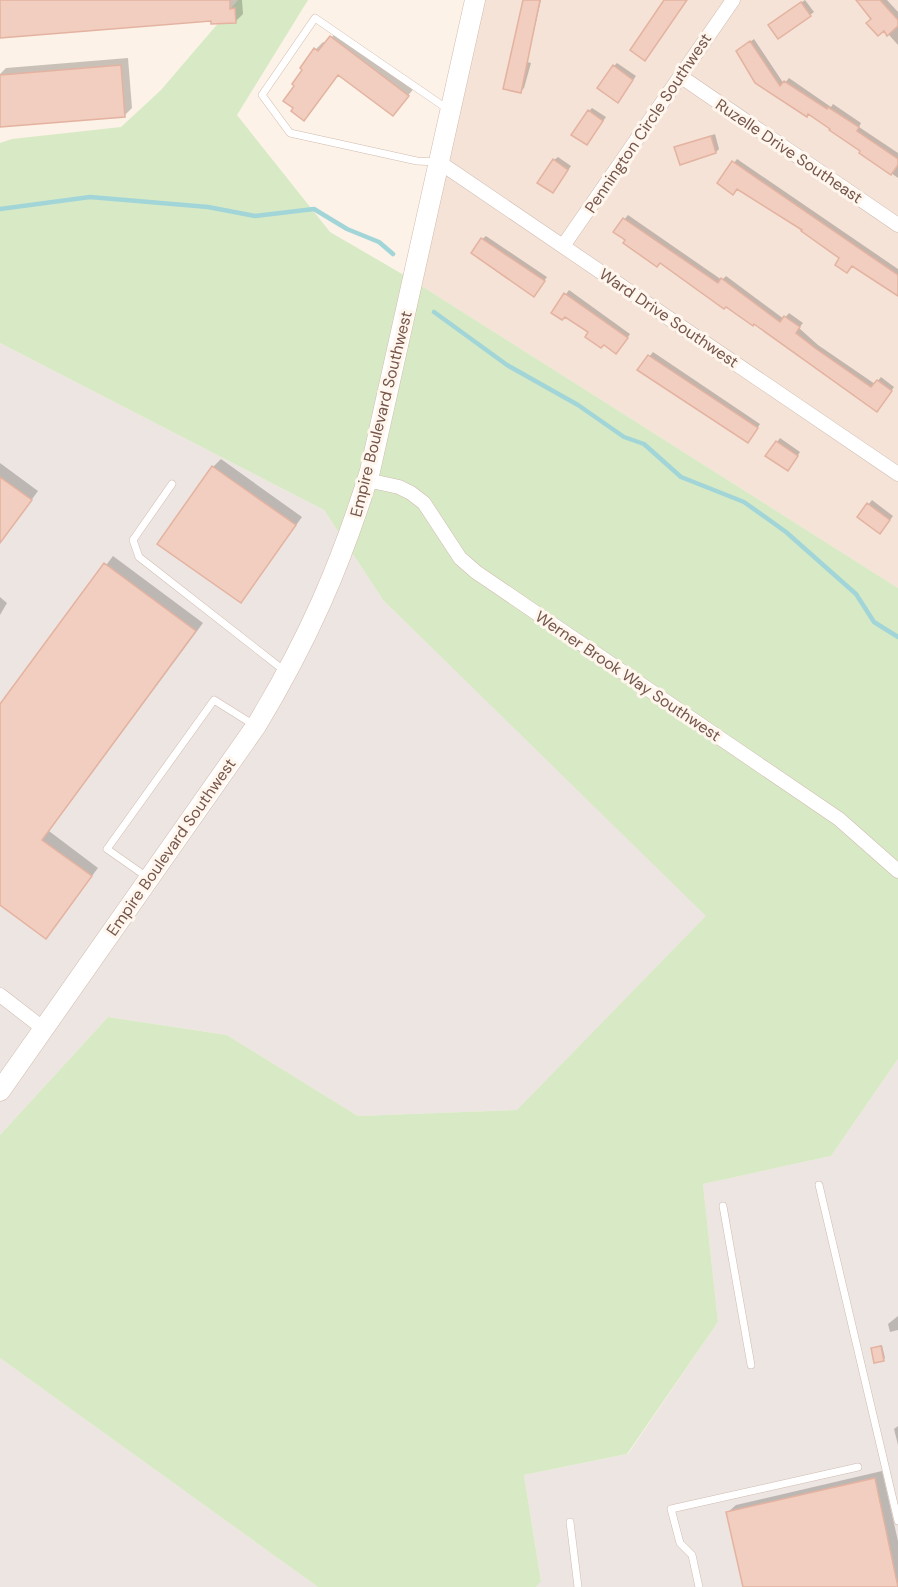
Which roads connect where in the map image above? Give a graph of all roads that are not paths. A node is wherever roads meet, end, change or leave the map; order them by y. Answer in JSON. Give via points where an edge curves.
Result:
{"nodes":[{"id":1,"x":475,"y":0,"type":"edge"},
{"id":2,"x":733,"y":0,"type":"edge"},
{"id":3,"x":680,"y":76,"type":"junction"},
{"id":4,"x":450,"y":111,"type":"junction"},
{"id":5,"x":439,"y":162,"type":"junction"},
{"id":6,"x":898,"y":225,"type":"edge"},
{"id":7,"x":563,"y":246,"type":"junction"},
{"id":8,"x":898,"y":474,"type":"edge"},
{"id":9,"x":368,"y":480,"type":"junction"},
{"id":10,"x":172,"y":484,"type":"dead end"},
{"id":11,"x":288,"y":673,"type":"junction"},
{"id":12,"x":256,"y":726,"type":"junction"},
{"id":13,"x":898,"y":871,"type":"edge"},
{"id":14,"x":150,"y":878,"type":"junction"},
{"id":15,"x":0,"y":995,"type":"edge"},
{"id":16,"x":44,"y":1029,"type":"junction"},
{"id":17,"x":0,"y":1091,"type":"edge"},
{"id":18,"x":819,"y":1185,"type":"dead end"},
{"id":19,"x":723,"y":1206,"type":"dead end"},
{"id":20,"x":751,"y":1365,"type":"dead end"},
{"id":21,"x":858,"y":1467,"type":"dead end"},
{"id":22,"x":898,"y":1521,"type":"edge"},
{"id":23,"x":570,"y":1522,"type":"dead end"},
{"id":24,"x":579,"y":1587,"type":"edge"},
{"id":25,"x":699,"y":1587,"type":"edge"}],
"edges":[{"from":1,"to":4,"type":"street","name":"Empire Boulevard Southwest"},
{"from":2,"to":3,"type":"street","name":"Pennington Circle Southwest"},
{"from":3,"to":6,"type":"street","name":"Ruzelle Drive Southeast"},
{"from":3,"to":7,"type":"street","name":"Pennington Circle Southwest"},
{"from":4,"to":5,"type":"street","name":"Empire Boulevard Southwest"},
{"from":4,"to":5,"type":"lane","via":[[315,18],[262,95],[290,133],[417,161]]},
{"from":5,"to":7,"type":"street","name":"Ward Drive Southwest"},
{"from":5,"to":9,"type":"street","name":"Empire Boulevard Southwest"},
{"from":7,"to":8,"type":"street","name":"Ward Drive Southwest"},
{"from":9,"to":11,"type":"street","name":"Empire Boulevard Southwest","via":[[321,608]]},
{"from":9,"to":13,"type":"street","name":"Werner Brook Way Southwest","via":[[411,492],[424,503],[453,550],[476,572],[838,819]]},
{"from":10,"to":11,"type":"lane","via":[[133,540],[135,550]]},
{"from":11,"to":12,"type":"street","name":"Empire Boulevard Southwest"},
{"from":12,"to":14,"type":"street","name":"Empire Boulevard Southwest"},
{"from":12,"to":14,"type":"lane","via":[[214,700],[107,849]]},
{"from":14,"to":16,"type":"street","name":"Empire Boulevard Southwest"},
{"from":15,"to":16,"type":"street"},
{"from":16,"to":17,"type":"street","name":"Empire Boulevard Southwest"},
{"from":18,"to":22,"type":"lane"},
{"from":19,"to":20,"type":"lane"},
{"from":21,"to":25,"type":"lane","via":[[671,1509],[680,1543],[692,1555]]},
{"from":23,"to":24,"type":"lane"}]}
